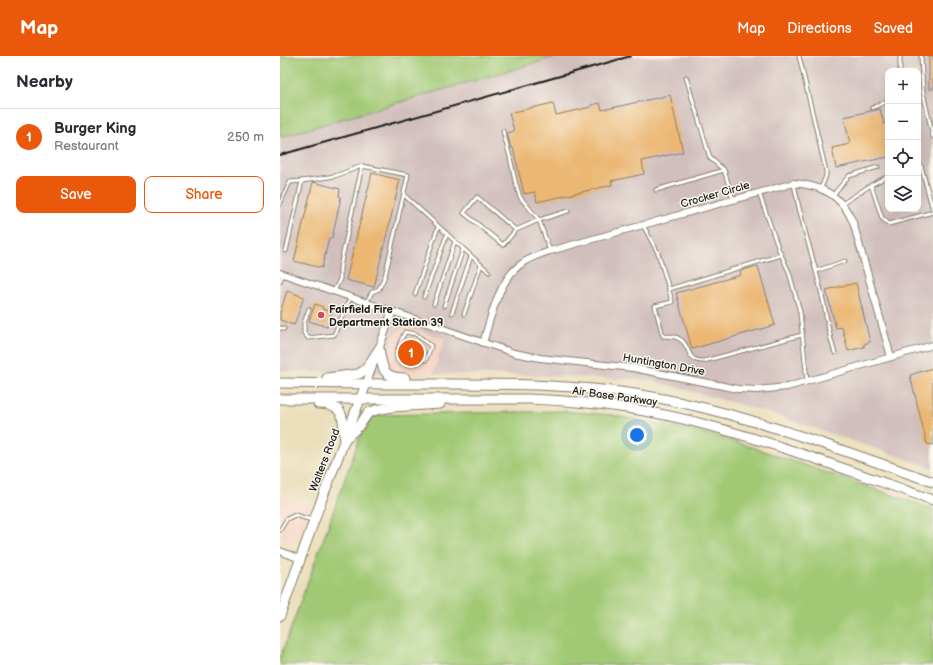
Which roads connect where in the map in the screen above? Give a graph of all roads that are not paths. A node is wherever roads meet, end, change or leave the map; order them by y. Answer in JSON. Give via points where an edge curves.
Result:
{"nodes":[{"id":1,"x":799,"y":56,"type":"edge"},
{"id":2,"x":900,"y":56,"type":"edge"},
{"id":3,"x":921,"y":56,"type":"edge"},
{"id":4,"x":900,"y":68,"type":"edge"},
{"id":5,"x":686,"y":77,"type":"dead end"},
{"id":6,"x":885,"y":102,"type":"edge"},
{"id":7,"x":872,"y":108,"type":"dead end"},
{"id":8,"x":502,"y":131,"type":"dead end"},
{"id":9,"x":933,"y":136,"type":"edge"},
{"id":10,"x":362,"y":166,"type":"junction"},
{"id":11,"x":921,"y":166,"type":"edge"},
{"id":12,"x":878,"y":167,"type":"dead end"},
{"id":13,"x":724,"y":170,"type":"junction"},
{"id":14,"x":885,"y":178,"type":"edge"},
{"id":15,"x":302,"y":181,"type":"junction"},
{"id":16,"x":794,"y":183,"type":"junction"},
{"id":17,"x":871,"y":185,"type":"junction"},
{"id":18,"x":821,"y":188,"type":"junction"},
{"id":19,"x":656,"y":190,"type":"dead end"},
{"id":20,"x":758,"y":192,"type":"junction"},
{"id":21,"x":404,"y":195,"type":"junction"},
{"id":22,"x":833,"y":195,"type":"junction"},
{"id":23,"x":733,"y":199,"type":"junction"},
{"id":24,"x":280,"y":204,"type":"edge"},
{"id":25,"x":842,"y":204,"type":"junction"},
{"id":26,"x":568,"y":211,"type":"dead end"},
{"id":27,"x":933,"y":211,"type":"edge"},
{"id":28,"x":539,"y":220,"type":"junction"},
{"id":29,"x":643,"y":225,"type":"junction"},
{"id":30,"x":438,"y":227,"type":"junction"},
{"id":31,"x":516,"y":230,"type":"junction"},
{"id":32,"x":447,"y":234,"type":"junction"},
{"id":33,"x":455,"y":241,"type":"junction"},
{"id":34,"x":463,"y":249,"type":"junction"},
{"id":35,"x":286,"y":251,"type":"dead end"},
{"id":36,"x":550,"y":251,"type":"junction"},
{"id":37,"x":782,"y":255,"type":"junction"},
{"id":38,"x":472,"y":256,"type":"junction"},
{"id":39,"x":845,"y":262,"type":"dead end"},
{"id":40,"x":481,"y":265,"type":"junction"},
{"id":41,"x":816,"y":271,"type":"junction"},
{"id":42,"x":489,"y":272,"type":"dead end"},
{"id":43,"x":281,"y":274,"type":"edge"},
{"id":44,"x":280,"y":281,"type":"edge"},
{"id":45,"x":669,"y":289,"type":"junction"},
{"id":46,"x":334,"y":292,"type":"junction"},
{"id":47,"x":414,"y":294,"type":"dead end"},
{"id":48,"x":424,"y":297,"type":"dead end"},
{"id":49,"x":350,"y":298,"type":"junction"},
{"id":50,"x":366,"y":303,"type":"junction"},
{"id":51,"x":434,"y":304,"type":"dead end"},
{"id":52,"x":444,"y":306,"type":"dead end"},
{"id":53,"x":309,"y":309,"type":"dead end"},
{"id":54,"x":392,"y":312,"type":"junction"},
{"id":55,"x":452,"y":313,"type":"dead end"},
{"id":56,"x":464,"y":314,"type":"dead end"},
{"id":57,"x":280,"y":328,"type":"edge"},
{"id":58,"x":284,"y":329,"type":"dead end"},
{"id":59,"x":802,"y":335,"type":"junction"},
{"id":60,"x":483,"y":343,"type":"junction"},
{"id":61,"x":933,"y":345,"type":"edge"},
{"id":62,"x":431,"y":346,"type":"joint"},
{"id":63,"x":379,"y":349,"type":"junction"},
{"id":64,"x":835,"y":353,"type":"dead end"},
{"id":65,"x":891,"y":357,"type":"junction"},
{"id":66,"x":808,"y":381,"type":"junction"},
{"id":67,"x":280,"y":383,"type":"edge"},
{"id":68,"x":301,"y":384,"type":"junction"},
{"id":69,"x":366,"y":384,"type":"junction"},
{"id":70,"x":479,"y":384,"type":"junction"},
{"id":71,"x":280,"y":398,"type":"edge"},
{"id":72,"x":360,"y":399,"type":"junction"},
{"id":73,"x":484,"y":399,"type":"junction"},
{"id":74,"x":280,"y":404,"type":"edge"},
{"id":75,"x":344,"y":441,"type":"junction"},
{"id":76,"x":933,"y":482,"type":"edge"},
{"id":77,"x":933,"y":500,"type":"edge"},
{"id":78,"x":314,"y":521,"type":"junction"},
{"id":79,"x":280,"y":530,"type":"edge"},
{"id":80,"x":280,"y":551,"type":"edge"},
{"id":81,"x":300,"y":558,"type":"junction"},
{"id":82,"x":280,"y":616,"type":"edge"}],
"edges":[{"from":1,"to":18,"type":"lane","via":[[826,171]]},
{"from":2,"to":4,"type":"lane"},
{"from":3,"to":9,"type":"lane","via":[[922,92]]},
{"from":5,"to":13,"type":"lane","via":[[710,158]]},
{"from":6,"to":7,"type":"lane"},
{"from":8,"to":28,"type":"lane","via":[[520,197]]},
{"from":10,"to":15,"type":"lane","via":[[335,176]]},
{"from":10,"to":21,"type":"lane","via":[[408,175]]},
{"from":10,"to":46,"type":"lane","via":[[340,267],[340,279]]},
{"from":11,"to":27,"type":"lane"},
{"from":12,"to":22,"type":"lane","via":[[849,176]]},
{"from":13,"to":19,"type":"lane"},
{"from":13,"to":23,"type":"lane"},
{"from":14,"to":17,"type":"lane"},
{"from":15,"to":24,"type":"lane","via":[[290,182]]},
{"from":15,"to":35,"type":"lane"},
{"from":16,"to":18,"type":"street","name":"Crocker Circle","via":[[811,184]]},
{"from":16,"to":20,"type":"street","name":"Crocker Circle"},
{"from":16,"to":41,"type":"lane"},
{"from":17,"to":25,"type":"lane"},
{"from":17,"to":27,"type":"lane","via":[[882,218],[889,224]]},
{"from":18,"to":22,"type":"street","name":"Crocker Circle"},
{"from":20,"to":23,"type":"street","name":"Crocker Circle"},
{"from":20,"to":37,"type":"lane"},
{"from":21,"to":30,"type":"lane"},
{"from":21,"to":50,"type":"lane","via":[[385,276],[379,290],[372,292]]},
{"from":22,"to":25,"type":"street","name":"Crocker Circle"},
{"from":23,"to":29,"type":"street","name":"Crocker Circle"},
{"from":25,"to":65,"type":"street","name":"Crocker Circle","via":[[853,222]]},
{"from":26,"to":28,"type":"lane"},
{"from":28,"to":31,"type":"lane"},
{"from":28,"to":36,"type":"lane"},
{"from":29,"to":36,"type":"street","name":"Crocker Circle"},
{"from":29,"to":45,"type":"lane","via":[[658,253]]},
{"from":30,"to":32,"type":"lane"},
{"from":30,"to":47,"type":"lane"},
{"from":31,"to":31,"type":"lane","via":[[503,245],[464,213],[477,198]]},
{"from":32,"to":33,"type":"lane"},
{"from":32,"to":48,"type":"lane"},
{"from":33,"to":34,"type":"lane"},
{"from":33,"to":51,"type":"lane"},
{"from":34,"to":38,"type":"lane"},
{"from":34,"to":52,"type":"lane"},
{"from":36,"to":60,"type":"street","name":"Crocker Circle","via":[[534,256],[513,270],[500,292]]},
{"from":37,"to":45,"type":"lane"},
{"from":37,"to":59,"type":"lane","via":[[800,312]]},
{"from":38,"to":40,"type":"lane"},
{"from":38,"to":55,"type":"lane"},
{"from":39,"to":41,"type":"lane"},
{"from":40,"to":42,"type":"lane"},
{"from":40,"to":56,"type":"lane"},
{"from":41,"to":64,"type":"lane","via":[[829,337]]},
{"from":43,"to":44,"type":"lane"},
{"from":43,"to":46,"type":"street","name":"Huntington Drive"},
{"from":45,"to":59,"type":"lane","via":[[672,302],[655,306],[662,336],[676,337],[685,343],[690,357],[696,361]]},
{"from":46,"to":49,"type":"street","name":"Huntington Drive"},
{"from":49,"to":50,"type":"street","name":"Huntington Drive"},
{"from":49,"to":53,"type":"lane","via":[[334,335],[308,338],[304,333],[304,324]]},
{"from":50,"to":54,"type":"street","name":"Huntington Drive"},
{"from":54,"to":60,"type":"street","name":"Huntington Drive"},
{"from":54,"to":63,"type":"street","name":"Walters Road"},
{"from":57,"to":58,"type":"lane"},
{"from":59,"to":66,"type":"lane"},
{"from":60,"to":66,"type":"street","name":"Huntington Drive","via":[[524,355],[633,368],[738,389],[772,389]]},
{"from":61,"to":65,"type":"street","name":"Huntington Drive"},
{"from":62,"to":62,"type":"lane","via":[[416,334],[405,332],[398,357],[426,360]]},
{"from":63,"to":68,"type":"main road","via":[[366,369],[359,374]]},
{"from":63,"to":69,"type":"street","name":"Walters Road"},
{"from":63,"to":70,"type":"main road","via":[[383,370],[394,378],[438,379]]},
{"from":65,"to":66,"type":"street","name":"Huntington Drive"},
{"from":67,"to":68,"type":"main road","name":"Air Base Parkway"},
{"from":68,"to":69,"type":"main road","name":"Air Base Parkway"},
{"from":69,"to":70,"type":"main road","name":"Air Base Parkway"},
{"from":69,"to":72,"type":"main road","name":"Walters Road"},
{"from":70,"to":76,"type":"main road","name":"Air Base Parkway","via":[[553,385],[656,397],[690,404],[778,429]]},
{"from":71,"to":72,"type":"main road","name":"Air Base Parkway"},
{"from":72,"to":73,"type":"main road","name":"Air Base Parkway"},
{"from":72,"to":75,"type":"main road","name":"Walters Road"},
{"from":73,"to":75,"type":"main road","via":[[376,410],[368,413]]},
{"from":73,"to":77,"type":"main road","name":"Air Base Parkway","via":[[553,400],[603,405],[691,421],[767,443]]},
{"from":74,"to":75,"type":"main road","via":[[328,404],[334,407],[341,413],[344,421]]},
{"from":75,"to":78,"type":"main road","name":"Walters Road"},
{"from":78,"to":79,"type":"lane","via":[[295,515],[287,519]]},
{"from":78,"to":81,"type":"main road","name":"Walters Road"},
{"from":80,"to":81,"type":"street"},
{"from":81,"to":82,"type":"main road","name":"Walters Road"}]}
